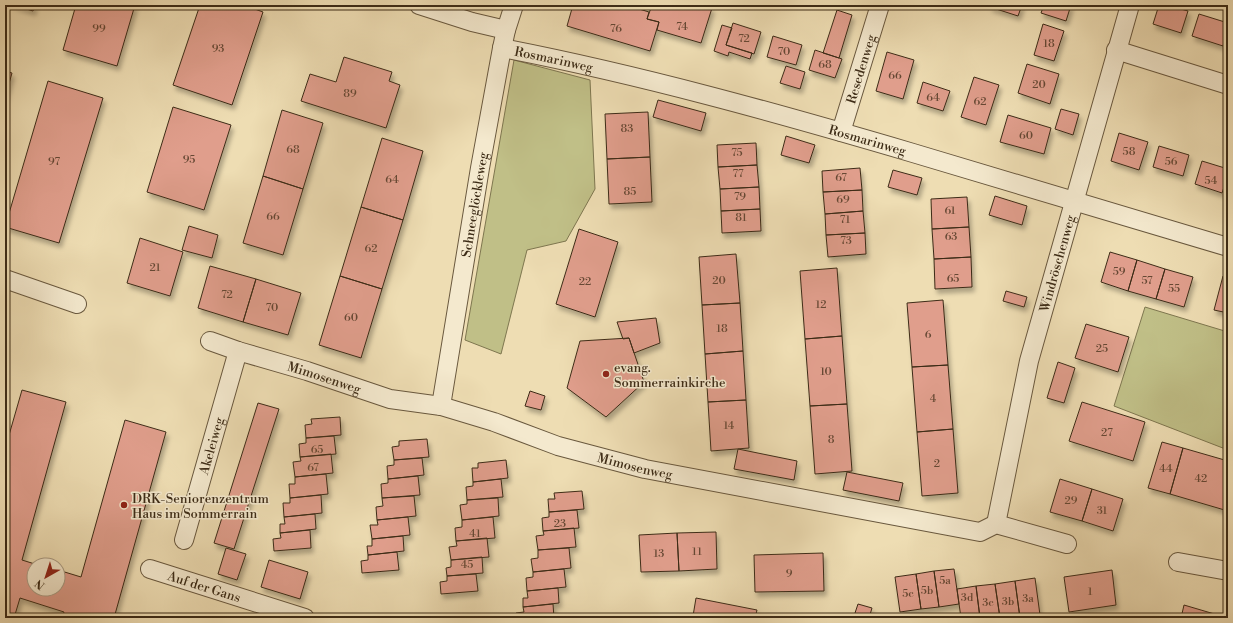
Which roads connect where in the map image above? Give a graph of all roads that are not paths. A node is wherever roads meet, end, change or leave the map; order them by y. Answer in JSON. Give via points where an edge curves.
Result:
{"nodes":[{"id":1,"x":419,"y":5,"type":"edge"},
{"id":2,"x":514,"y":5,"type":"edge"},
{"id":3,"x":880,"y":5,"type":"edge"},
{"id":4,"x":1130,"y":5,"type":"edge"},
{"id":5,"x":506,"y":30,"type":"junction"},
{"id":6,"x":502,"y":48,"type":"junction"},
{"id":7,"x":1116,"y":50,"type":"junction"},
{"id":8,"x":1228,"y":85,"type":"edge"},
{"id":9,"x":841,"y":132,"type":"junction"},
{"id":10,"x":1074,"y":200,"type":"junction"},
{"id":11,"x":1228,"y":248,"type":"edge"},
{"id":12,"x":5,"y":278,"type":"edge"},
{"id":13,"x":77,"y":304,"type":"dead end"},
{"id":14,"x":210,"y":341,"type":"dead end"},
{"id":15,"x":238,"y":351,"type":"junction"},
{"id":16,"x":440,"y":406,"type":"junction"},
{"id":17,"x":996,"y":524,"type":"junction"},
{"id":18,"x":184,"y":540,"type":"dead end"},
{"id":19,"x":1067,"y":544,"type":"dead end"},
{"id":20,"x":1178,"y":562,"type":"dead end"},
{"id":21,"x":150,"y":569,"type":"dead end"},
{"id":22,"x":1228,"y":571,"type":"edge"},
{"id":23,"x":305,"y":618,"type":"edge"}],
"edges":[{"from":1,"to":5,"type":"street","name":"Rosmarinweg"},
{"from":2,"to":5,"type":"street","name":"Schneeglöckleweg"},
{"from":3,"to":9,"type":"street","name":"Resedenweg"},
{"from":4,"to":7,"type":"street","name":"Windröschenweg"},
{"from":5,"to":6,"type":"street","name":"Schneeglöckleweg"},
{"from":6,"to":9,"type":"street","name":"Rosmarinweg","via":[[592,66]]},
{"from":6,"to":16,"type":"street","name":"Schneeglöckleweg"},
{"from":7,"to":8,"type":"street"},
{"from":7,"to":10,"type":"street","name":"Windröschenweg"},
{"from":9,"to":10,"type":"street","name":"Rosmarinweg"},
{"from":10,"to":11,"type":"street","name":"Rosmarinweg"},
{"from":10,"to":17,"type":"street","name":"Windröschenweg","via":[[1029,361]]},
{"from":12,"to":13,"type":"street"},
{"from":14,"to":15,"type":"street","name":"Mimosenweg"},
{"from":15,"to":16,"type":"street","name":"Mimosenweg","via":[[390,399]]},
{"from":15,"to":18,"type":"street","name":"Akeleiweg"},
{"from":16,"to":17,"type":"street","name":"Mimosenweg","via":[[494,422],[558,446],[645,469],[980,532]]},
{"from":17,"to":19,"type":"street"},
{"from":20,"to":22,"type":"street"},
{"from":21,"to":23,"type":"street","name":"Auf der Gans"}]}
